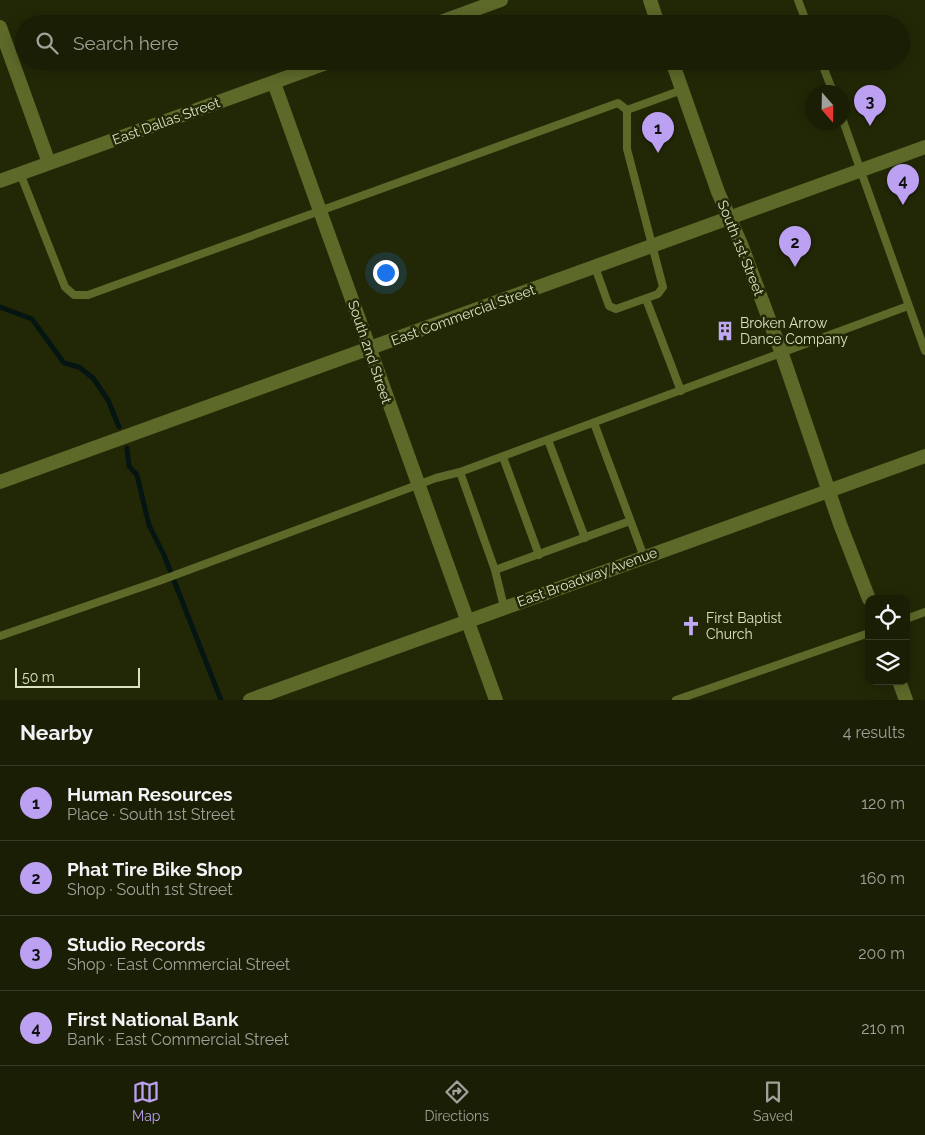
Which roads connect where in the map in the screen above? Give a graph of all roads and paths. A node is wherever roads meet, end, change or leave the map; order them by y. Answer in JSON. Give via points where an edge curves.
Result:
{"nodes":[{"id":1,"x":501,"y":0,"type":"edge"},
{"id":2,"x":650,"y":0,"type":"edge"},
{"id":3,"x":798,"y":0,"type":"edge"},
{"id":4,"x":460,"y":15,"type":"edge"},
{"id":5,"x":655,"y":15,"type":"edge"},
{"id":6,"x":804,"y":15,"type":"edge"},
{"id":7,"x":0,"y":27,"type":"edge"},
{"id":8,"x":15,"y":69,"type":"edge"},
{"id":9,"x":15,"y":70,"type":"edge"},
{"id":10,"x":308,"y":70,"type":"edge"},
{"id":11,"x":675,"y":70,"type":"edge"},
{"id":12,"x":824,"y":70,"type":"edge"},
{"id":13,"x":274,"y":83,"type":"junction"},
{"id":14,"x":830,"y":85,"type":"edge"},
{"id":15,"x":682,"y":90,"type":"junction"},
{"id":16,"x":627,"y":110,"type":"junction"},
{"id":17,"x":847,"y":130,"type":"edge"},
{"id":18,"x":925,"y":147,"type":"edge"},
{"id":19,"x":49,"y":163,"type":"junction"},
{"id":20,"x":862,"y":170,"type":"junction"},
{"id":21,"x":20,"y":173,"type":"junction"},
{"id":22,"x":0,"y":181,"type":"edge"},
{"id":23,"x":320,"y":212,"type":"junction"},
{"id":24,"x":730,"y":218,"type":"junction"},
{"id":25,"x":652,"y":246,"type":"junction"},
{"id":26,"x":595,"y":267,"type":"junction"},
{"id":27,"x":646,"y":299,"type":"junction"},
{"id":28,"x":908,"y":306,"type":"junction"},
{"id":29,"x":368,"y":349,"type":"junction"},
{"id":30,"x":925,"y":351,"type":"edge"},
{"id":31,"x":782,"y":354,"type":"junction"},
{"id":32,"x":681,"y":391,"type":"junction"},
{"id":33,"x":594,"y":423,"type":"junction"},
{"id":34,"x":548,"y":440,"type":"junction"},
{"id":35,"x":504,"y":456,"type":"junction"},
{"id":36,"x":925,"y":456,"type":"edge"},
{"id":37,"x":460,"y":472,"type":"junction"},
{"id":38,"x":0,"y":482,"type":"edge"},
{"id":39,"x":418,"y":485,"type":"junction"},
{"id":40,"x":829,"y":491,"type":"junction"},
{"id":41,"x":630,"y":521,"type":"junction"},
{"id":42,"x":585,"y":538,"type":"junction"},
{"id":43,"x":539,"y":554,"type":"junction"},
{"id":44,"x":644,"y":557,"type":"junction"},
{"id":45,"x":496,"y":570,"type":"junction"},
{"id":46,"x":868,"y":595,"type":"edge"},
{"id":47,"x":504,"y":607,"type":"junction"},
{"id":48,"x":925,"y":612,"type":"edge"},
{"id":49,"x":910,"y":618,"type":"edge"},
{"id":50,"x":468,"y":621,"type":"junction"},
{"id":51,"x":865,"y":633,"type":"edge"},
{"id":52,"x":0,"y":636,"type":"edge"},
{"id":53,"x":900,"y":685,"type":"edge"},
{"id":54,"x":250,"y":700,"type":"edge"},
{"id":55,"x":496,"y":700,"type":"edge"},
{"id":56,"x":676,"y":700,"type":"edge"},
{"id":57,"x":906,"y":700,"type":"edge"}],
"edges":[{"from":1,"to":4,"type":"street"},
{"from":2,"to":5,"type":"street"},
{"from":3,"to":6,"type":"lane"},
{"from":7,"to":8,"type":"street"},
{"from":9,"to":19,"type":"street"},
{"from":10,"to":13,"type":"street","name":"East Dallas Street"},
{"from":11,"to":15,"type":"street","name":"South 1st Street"},
{"from":12,"to":14,"type":"lane"},
{"from":13,"to":19,"type":"street","name":"East Dallas Street"},
{"from":13,"to":23,"type":"street","name":"South 2nd Street"},
{"from":15,"to":16,"type":"lane"},
{"from":15,"to":24,"type":"street","name":"South 1st Street"},
{"from":16,"to":23,"type":"lane","via":[[618,103]]},
{"from":16,"to":25,"type":"lane","via":[[627,149]]},
{"from":17,"to":20,"type":"lane"},
{"from":18,"to":20,"type":"street","name":"East Commercial Street"},
{"from":19,"to":21,"type":"street","name":"East Dallas Street"},
{"from":20,"to":24,"type":"street","name":"East Commercial Street"},
{"from":20,"to":28,"type":"lane"},
{"from":21,"to":22,"type":"street","name":"East Dallas Street"},
{"from":21,"to":23,"type":"lane","via":[[61,280],[69,291],[80,296]]},
{"from":23,"to":29,"type":"street","name":"South 2nd Street"},
{"from":24,"to":25,"type":"street","name":"East Commercial Street"},
{"from":24,"to":31,"type":"street","name":"South 1st Street"},
{"from":25,"to":26,"type":"street","name":"East Commercial Street"},
{"from":25,"to":27,"type":"lane","via":[[663,287],[658,294]]},
{"from":26,"to":27,"type":"lane","via":[[609,306],[619,309]]},
{"from":26,"to":29,"type":"street","name":"East Commercial Street"},
{"from":27,"to":32,"type":"lane"},
{"from":28,"to":30,"type":"lane"},
{"from":28,"to":31,"type":"lane"},
{"from":29,"to":38,"type":"street","name":"East Commercial Street"},
{"from":29,"to":39,"type":"street","name":"South 2nd Street"},
{"from":31,"to":32,"type":"lane"},
{"from":31,"to":40,"type":"street","name":"South 1st Street"},
{"from":32,"to":33,"type":"lane"},
{"from":33,"to":34,"type":"lane"},
{"from":33,"to":41,"type":"lane"},
{"from":34,"to":35,"type":"lane"},
{"from":34,"to":42,"type":"lane"},
{"from":35,"to":37,"type":"lane"},
{"from":35,"to":43,"type":"lane"},
{"from":36,"to":40,"type":"street","name":"East Broadway Avenue"},
{"from":37,"to":39,"type":"lane"},
{"from":37,"to":45,"type":"lane"},
{"from":39,"to":50,"type":"street","name":"South 2nd Street"},
{"from":39,"to":52,"type":"lane"},
{"from":40,"to":44,"type":"street","name":"East Broadway Avenue"},
{"from":40,"to":46,"type":"street","name":"South 1st Street"},
{"from":41,"to":42,"type":"lane"},
{"from":41,"to":44,"type":"lane"},
{"from":42,"to":43,"type":"lane"},
{"from":43,"to":45,"type":"lane"},
{"from":44,"to":47,"type":"street","name":"East Broadway Avenue"},
{"from":45,"to":47,"type":"lane"},
{"from":47,"to":50,"type":"street","name":"East Broadway Avenue"},
{"from":48,"to":49,"type":"lane"},
{"from":50,"to":54,"type":"street","name":"East Broadway Avenue"},
{"from":50,"to":55,"type":"street","name":"South 2nd Street"},
{"from":51,"to":56,"type":"lane"},
{"from":53,"to":57,"type":"street"}]}
